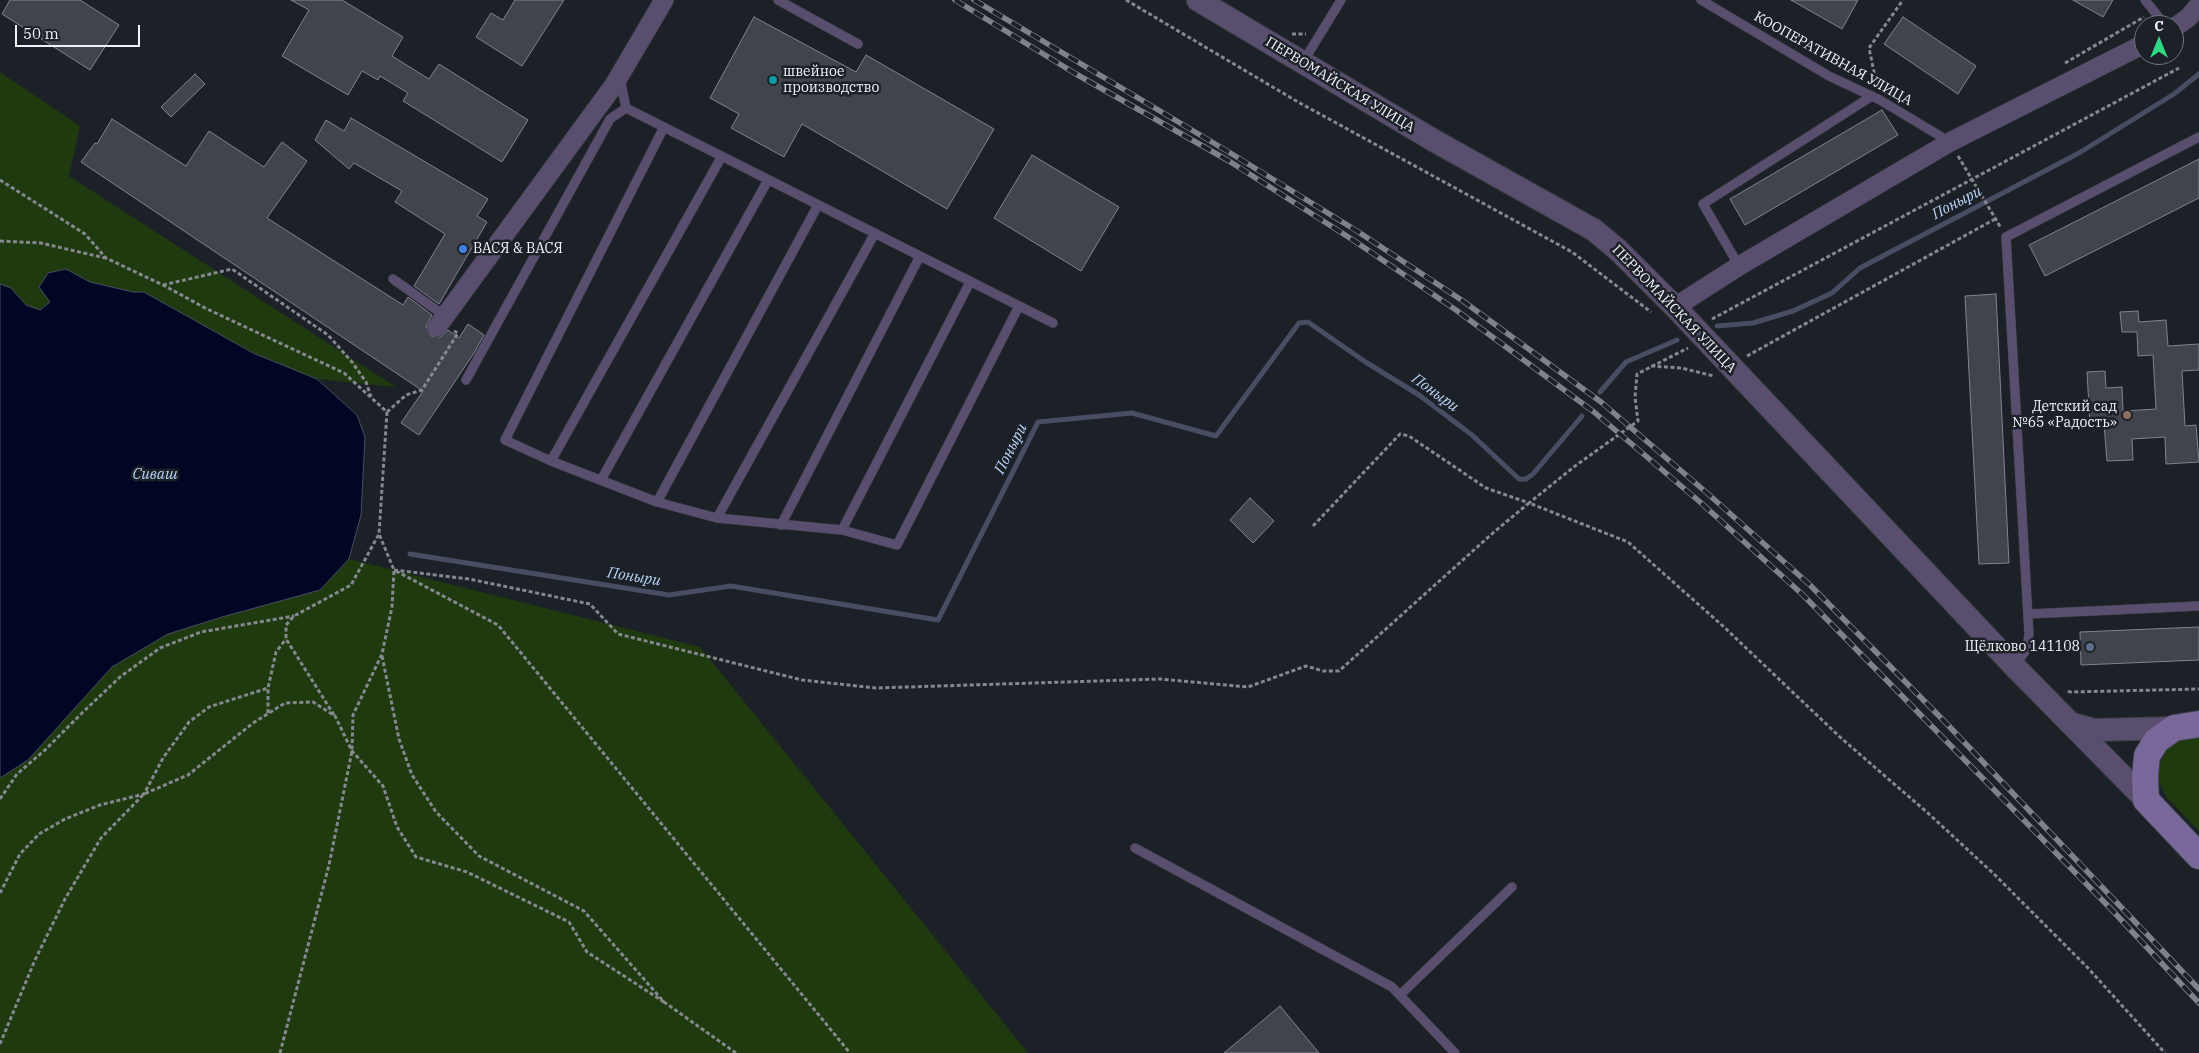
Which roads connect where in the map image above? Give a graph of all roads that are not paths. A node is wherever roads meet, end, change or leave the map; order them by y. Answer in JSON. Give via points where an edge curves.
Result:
{"nodes":[{"id":1,"x":664,"y":0,"type":"edge"},
{"id":2,"x":778,"y":0,"type":"edge"},
{"id":3,"x":1198,"y":0,"type":"edge"},
{"id":4,"x":1341,"y":0,"type":"edge"},
{"id":5,"x":1701,"y":0,"type":"edge"},
{"id":6,"x":2146,"y":0,"type":"edge"},
{"id":7,"x":2199,"y":5,"type":"edge"},
{"id":8,"x":2157,"y":15,"type":"edge"},
{"id":9,"x":2184,"y":21,"type":"edge"},
{"id":10,"x":858,"y":44,"type":"dead end"},
{"id":11,"x":2134,"y":49,"type":"edge"},
{"id":12,"x":1303,"y":62,"type":"junction"},
{"id":13,"x":620,"y":76,"type":"junction"},
{"id":14,"x":1876,"y":98,"type":"junction"},
{"id":15,"x":626,"y":108,"type":"junction"},
{"id":16,"x":664,"y":127,"type":"junction"},
{"id":17,"x":2199,"y":137,"type":"edge"},
{"id":18,"x":1950,"y":142,"type":"junction"},
{"id":19,"x":722,"y":156,"type":"junction"},
{"id":20,"x":768,"y":180,"type":"junction"},
{"id":21,"x":818,"y":205,"type":"junction"},
{"id":22,"x":875,"y":234,"type":"junction"},
{"id":23,"x":920,"y":256,"type":"junction"},
{"id":24,"x":1739,"y":266,"type":"junction"},
{"id":25,"x":393,"y":279,"type":"dead end"},
{"id":26,"x":970,"y":282,"type":"junction"},
{"id":27,"x":1019,"y":306,"type":"junction"},
{"id":28,"x":1666,"y":312,"type":"junction"},
{"id":29,"x":441,"y":321,"type":"joint"},
{"id":30,"x":1053,"y":324,"type":"dead end"},
{"id":31,"x":466,"y":380,"type":"dead end"},
{"id":32,"x":551,"y":461,"type":"junction"},
{"id":33,"x":601,"y":480,"type":"junction"},
{"id":34,"x":658,"y":502,"type":"junction"},
{"id":35,"x":717,"y":518,"type":"junction"},
{"id":36,"x":781,"y":525,"type":"junction"},
{"id":37,"x":842,"y":530,"type":"junction"},
{"id":38,"x":2199,"y":606,"type":"edge"},
{"id":39,"x":2028,"y":614,"type":"junction"},
{"id":40,"x":2014,"y":666,"type":"junction"},
{"id":41,"x":2067,"y":722,"type":"junction"},
{"id":42,"x":2187,"y":726,"type":"edge"},
{"id":43,"x":2146,"y":800,"type":"junction"},
{"id":44,"x":1135,"y":848,"type":"dead end"},
{"id":45,"x":2199,"y":856,"type":"edge"},
{"id":46,"x":1512,"y":887,"type":"dead end"},
{"id":47,"x":1400,"y":995,"type":"junction"},
{"id":48,"x":1455,"y":1053,"type":"edge"}],
"edges":[{"from":1,"to":13,"type":"street"},
{"from":2,"to":10,"type":"lane"},
{"from":3,"to":12,"type":"street","name":"ПЕРВОМАЙСКАЯ УЛИЦА"},
{"from":4,"to":12,"type":"lane"},
{"from":5,"to":14,"type":"lane","name":"КООПЕРАТИВНАЯ УЛИЦА","via":[[1829,76]]},
{"from":6,"to":8,"type":"lane"},
{"from":7,"to":9,"type":"street"},
{"from":11,"to":18,"type":"street"},
{"from":12,"to":28,"type":"street","name":"ПЕРВОМАЙСКАЯ УЛИЦА","via":[[1433,140],[1594,230],[1618,250]]},
{"from":13,"to":15,"type":"lane"},
{"from":13,"to":29,"type":"street"},
{"from":14,"to":18,"type":"lane","name":"КООПЕРАТИВНАЯ УЛИЦА"},
{"from":14,"to":24,"type":"lane","via":[[1703,204]]},
{"from":15,"to":16,"type":"lane"},
{"from":15,"to":31,"type":"lane","via":[[610,119]]},
{"from":16,"to":19,"type":"lane"},
{"from":16,"to":32,"type":"lane","via":[[505,440]]},
{"from":17,"to":39,"type":"lane","via":[[2006,237]]},
{"from":18,"to":24,"type":"street"},
{"from":19,"to":20,"type":"lane"},
{"from":19,"to":32,"type":"lane"},
{"from":20,"to":21,"type":"lane"},
{"from":20,"to":33,"type":"lane"},
{"from":21,"to":22,"type":"lane"},
{"from":21,"to":34,"type":"lane"},
{"from":22,"to":23,"type":"lane"},
{"from":22,"to":35,"type":"lane"},
{"from":23,"to":26,"type":"lane"},
{"from":23,"to":36,"type":"lane"},
{"from":24,"to":28,"type":"street"},
{"from":25,"to":29,"type":"lane"},
{"from":26,"to":27,"type":"lane"},
{"from":26,"to":37,"type":"lane"},
{"from":27,"to":30,"type":"lane"},
{"from":27,"to":37,"type":"lane","via":[[897,545]]},
{"from":28,"to":40,"type":"street","name":"ПЕРВОМАЙСКАЯ УЛИЦА"},
{"from":32,"to":33,"type":"lane"},
{"from":33,"to":34,"type":"lane"},
{"from":34,"to":35,"type":"lane"},
{"from":35,"to":36,"type":"lane"},
{"from":36,"to":37,"type":"lane"},
{"from":38,"to":39,"type":"lane"},
{"from":39,"to":40,"type":"lane","via":[[2027,649]]},
{"from":40,"to":41,"type":"street","name":"ПЕРВОМАЙСКАЯ УЛИЦА"},
{"from":41,"to":42,"type":"street","via":[[2094,730]]},
{"from":41,"to":43,"type":"street","name":"ПЕРВОМАЙСКАЯ УЛИЦА"},
{"from":42,"to":43,"type":"main road","via":[[2156,741],[2147,756],[2144,776]]},
{"from":43,"to":45,"type":"main road"},
{"from":44,"to":47,"type":"lane","via":[[1392,987]]},
{"from":46,"to":47,"type":"lane"},
{"from":47,"to":48,"type":"lane"}]}
